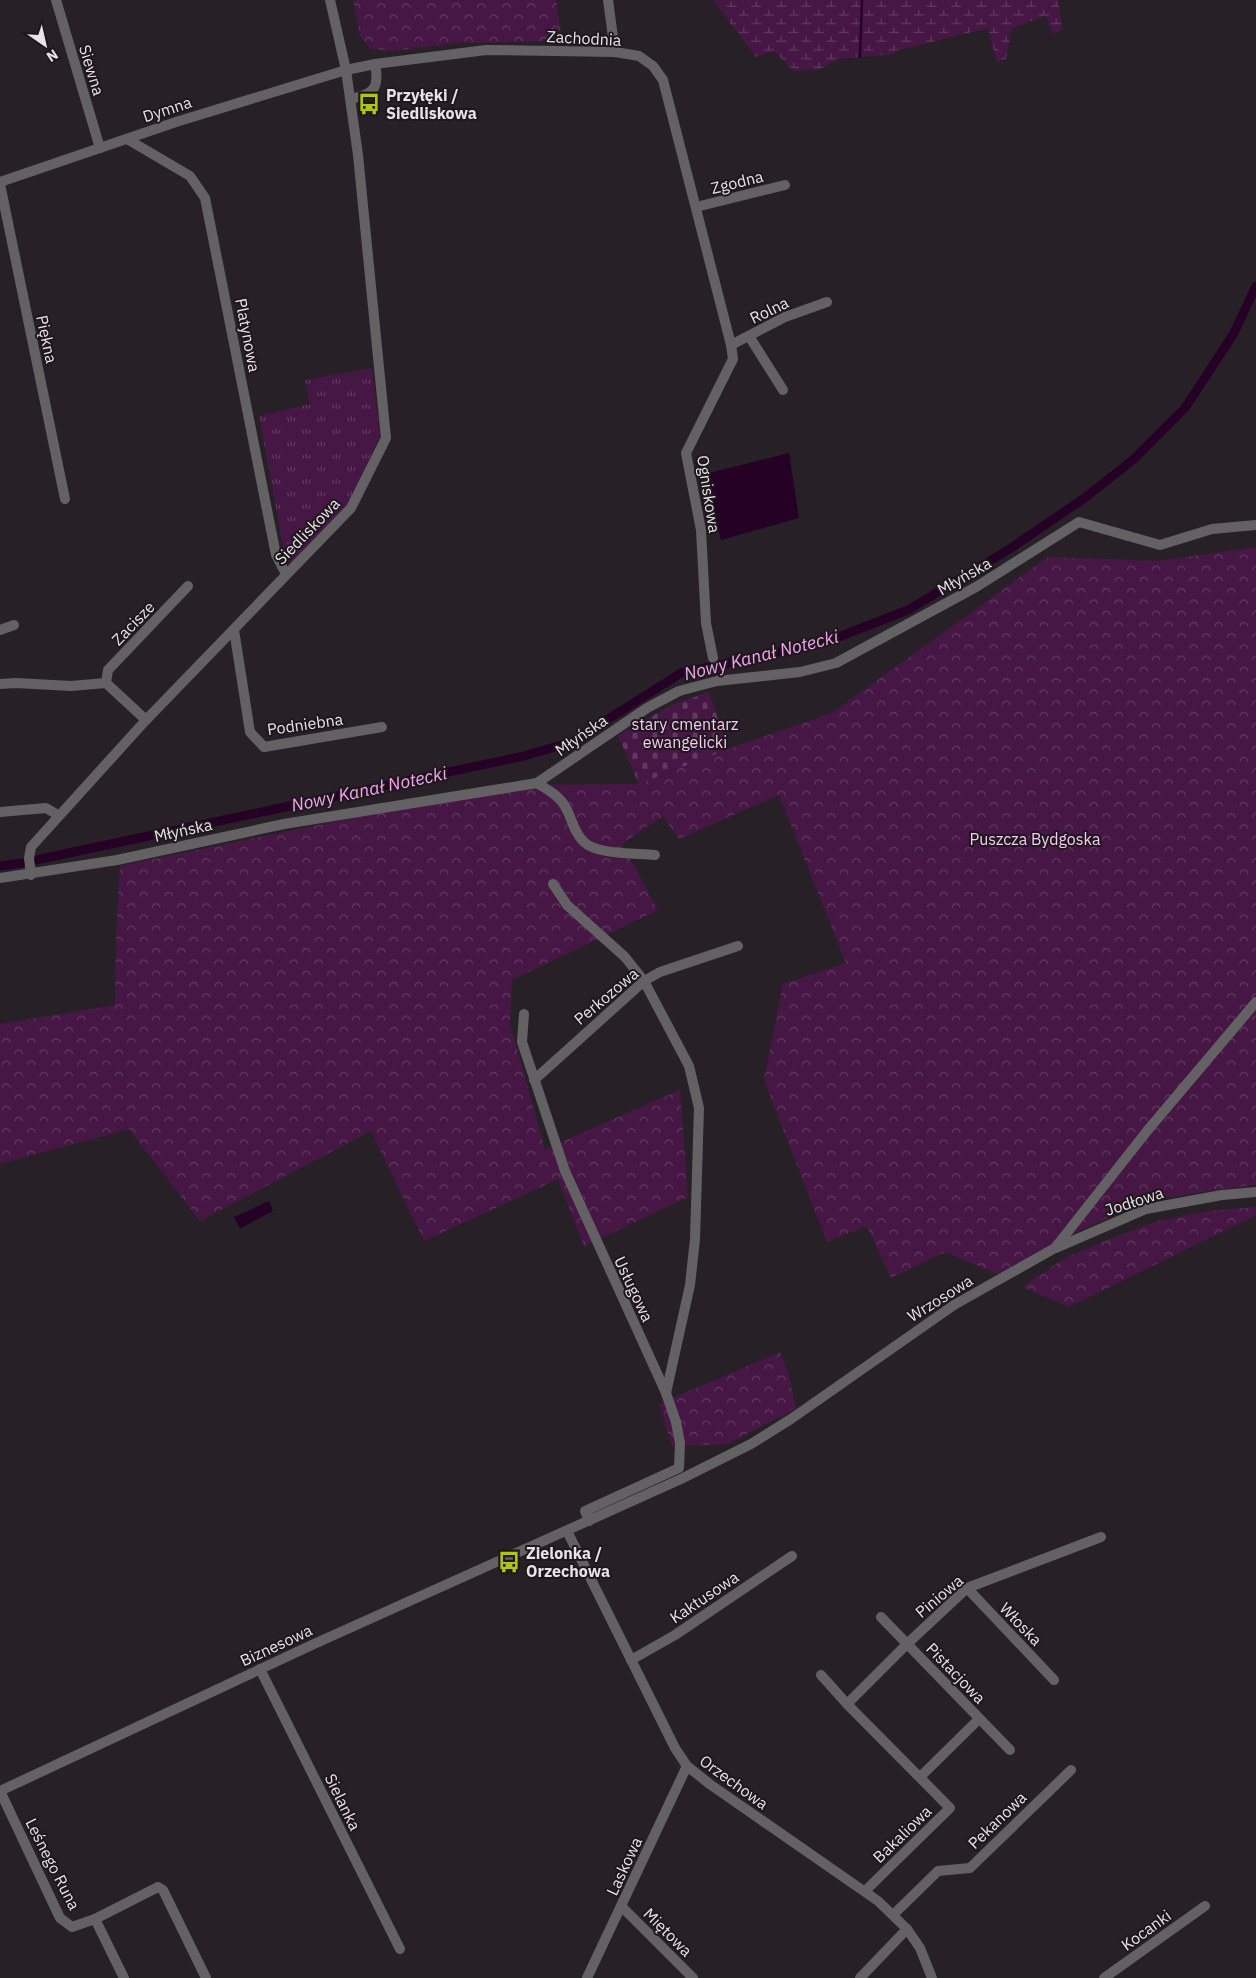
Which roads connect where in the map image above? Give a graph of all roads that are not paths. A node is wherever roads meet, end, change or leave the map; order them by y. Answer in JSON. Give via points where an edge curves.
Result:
{"nodes":[{"id":1,"x":56,"y":0,"type":"edge"},
{"id":2,"x":330,"y":0,"type":"edge"},
{"id":3,"x":608,"y":0,"type":"edge"},
{"id":4,"x":615,"y":52,"type":"junction"},
{"id":5,"x":375,"y":64,"type":"junction"},
{"id":6,"x":346,"y":70,"type":"junction"},
{"id":7,"x":351,"y":99,"type":"junction"},
{"id":8,"x":127,"y":139,"type":"junction"},
{"id":9,"x":100,"y":148,"type":"junction"},
{"id":10,"x":0,"y":183,"type":"edge"},
{"id":11,"x":785,"y":185,"type":"dead end"},
{"id":12,"x":696,"y":208,"type":"junction"},
{"id":13,"x":827,"y":302,"type":"dead end"},
{"id":14,"x":749,"y":336,"type":"junction"},
{"id":15,"x":730,"y":343,"type":"junction"},
{"id":16,"x":783,"y":390,"type":"dead end"},
{"id":17,"x":65,"y":499,"type":"dead end"},
{"id":18,"x":1256,"y":524,"type":"edge"},
{"id":19,"x":286,"y":574,"type":"junction"},
{"id":20,"x":188,"y":586,"type":"dead end"},
{"id":21,"x":14,"y":625,"type":"dead end"},
{"id":22,"x":0,"y":630,"type":"edge"},
{"id":23,"x":234,"y":630,"type":"junction"},
{"id":24,"x":713,"y":658,"type":"dead end"},
{"id":25,"x":106,"y":683,"type":"junction"},
{"id":26,"x":0,"y":684,"type":"edge"},
{"id":27,"x":146,"y":720,"type":"junction"},
{"id":28,"x":382,"y":727,"type":"dead end"},
{"id":29,"x":537,"y":783,"type":"junction"},
{"id":30,"x":0,"y":812,"type":"edge"},
{"id":31,"x":58,"y":815,"type":"junction"},
{"id":32,"x":655,"y":855,"type":"dead end"},
{"id":33,"x":31,"y":874,"type":"junction"},
{"id":34,"x":0,"y":878,"type":"edge"},
{"id":35,"x":553,"y":884,"type":"dead end"},
{"id":36,"x":738,"y":946,"type":"dead end"},
{"id":37,"x":644,"y":981,"type":"junction"},
{"id":38,"x":1256,"y":1002,"type":"edge"},
{"id":39,"x":524,"y":1014,"type":"dead end"},
{"id":40,"x":534,"y":1080,"type":"junction"},
{"id":41,"x":1256,"y":1192,"type":"edge"},
{"id":42,"x":1055,"y":1248,"type":"junction"},
{"id":43,"x":666,"y":1393,"type":"junction"},
{"id":44,"x":589,"y":1521,"type":"junction"},
{"id":45,"x":566,"y":1531,"type":"junction"},
{"id":46,"x":1101,"y":1537,"type":"dead end"},
{"id":47,"x":792,"y":1556,"type":"dead end"},
{"id":48,"x":966,"y":1588,"type":"junction"},
{"id":49,"x":881,"y":1617,"type":"dead end"},
{"id":50,"x":907,"y":1644,"type":"junction"},
{"id":51,"x":631,"y":1660,"type":"junction"},
{"id":52,"x":260,"y":1669,"type":"junction"},
{"id":53,"x":822,"y":1675,"type":"dead end"},
{"id":54,"x":1054,"y":1680,"type":"dead end"},
{"id":55,"x":847,"y":1704,"type":"junction"},
{"id":56,"x":979,"y":1718,"type":"junction"},
{"id":57,"x":1010,"y":1750,"type":"dead end"},
{"id":58,"x":687,"y":1766,"type":"junction"},
{"id":59,"x":1071,"y":1770,"type":"dead end"},
{"id":60,"x":920,"y":1777,"type":"junction"},
{"id":61,"x":0,"y":1791,"type":"edge"},
{"id":62,"x":865,"y":1890,"type":"junction"},
{"id":63,"x":622,"y":1906,"type":"junction"},
{"id":64,"x":1205,"y":1906,"type":"dead end"},
{"id":65,"x":893,"y":1915,"type":"junction"},
{"id":66,"x":95,"y":1920,"type":"junction"},
{"id":67,"x":907,"y":1929,"type":"junction"},
{"id":68,"x":400,"y":1949,"type":"dead end"},
{"id":69,"x":124,"y":1978,"type":"edge"},
{"id":70,"x":206,"y":1978,"type":"edge"},
{"id":71,"x":587,"y":1978,"type":"edge"},
{"id":72,"x":693,"y":1978,"type":"edge"},
{"id":73,"x":860,"y":1978,"type":"edge"},
{"id":74,"x":932,"y":1978,"type":"edge"},
{"id":75,"x":1104,"y":1978,"type":"edge"}],
"edges":[{"from":1,"to":9,"type":"street","name":"Siewna"},
{"from":2,"to":6,"type":"street","name":"Siedliskowa"},
{"from":3,"to":4,"type":"street"},
{"from":4,"to":5,"type":"street","name":"Zachodnia","via":[[486,50]]},
{"from":4,"to":12,"type":"street","name":"Zachodnia","via":[[639,56],[653,66],[663,80]]},
{"from":5,"to":6,"type":"street","name":"Zachodnia"},
{"from":5,"to":7,"type":"street","via":[[378,78],[374,88],[366,95]]},
{"from":6,"to":7,"type":"street","name":"Siedliskowa"},
{"from":6,"to":8,"type":"street","name":"Dymna"},
{"from":7,"to":19,"type":"street","name":"Siedliskowa","via":[[386,438],[351,508]]},
{"from":8,"to":9,"type":"street","name":"Dymna"},
{"from":8,"to":19,"type":"street","name":"Platynowa","via":[[190,176],[205,198],[276,554]]},
{"from":9,"to":10,"type":"street","name":"Dymna"},
{"from":10,"to":17,"type":"street","name":"Piękna"},
{"from":11,"to":12,"type":"street","name":"Zgodna"},
{"from":12,"to":15,"type":"street","name":"Zachodnia"},
{"from":13,"to":14,"type":"street","name":"Rolna","via":[[785,316]]},
{"from":14,"to":15,"type":"street","name":"Rolna"},
{"from":14,"to":16,"type":"street"},
{"from":15,"to":24,"type":"street","name":"Ogniskowa","via":[[733,359],[686,453],[701,530],[706,623]]},
{"from":18,"to":29,"type":"street","name":"Młyńska","via":[[1212,529],[1160,545],[1079,522],[976,587],[836,663],[800,672],[717,681],[679,691],[647,708]]},
{"from":19,"to":23,"type":"street","name":"Siedliskowa"},
{"from":20,"to":25,"type":"street","name":"Zacisze","via":[[108,670]]},
{"from":21,"to":22,"type":"street"},
{"from":23,"to":27,"type":"street","name":"Siedliskowa"},
{"from":23,"to":28,"type":"street","name":"Podniebna","via":[[250,732],[264,747]]},
{"from":25,"to":26,"type":"street","via":[[71,686]]},
{"from":25,"to":27,"type":"street"},
{"from":27,"to":31,"type":"street","name":"Siedliskowa"},
{"from":29,"to":32,"type":"street","via":[[554,793],[566,807],[584,843],[601,850]]},
{"from":29,"to":33,"type":"street","name":"Młyńska","via":[[284,824],[117,860]]},
{"from":30,"to":31,"type":"street","via":[[46,808]]},
{"from":31,"to":33,"type":"street","name":"Siedliskowa","via":[[31,847]]},
{"from":33,"to":34,"type":"street","name":"Młyńska"},
{"from":35,"to":37,"type":"street","via":[[567,905],[624,957]]},
{"from":36,"to":37,"type":"street","name":"Perkozowa","via":[[660,972]]},
{"from":37,"to":40,"type":"street","name":"Perkozowa"},
{"from":37,"to":43,"type":"street","via":[[689,1066],[699,1108],[695,1239],[690,1285]]},
{"from":38,"to":42,"type":"street","name":"Wrzosowa","via":[[1147,1131]]},
{"from":39,"to":40,"type":"street","name":"Usługowa","via":[[522,1042]]},
{"from":40,"to":43,"type":"street","name":"Usługowa","via":[[565,1170]]},
{"from":41,"to":42,"type":"street","name":"Jodłowa","via":[[1146,1209]]},
{"from":42,"to":44,"type":"street","name":"Wrzosowa","via":[[954,1305],[751,1444]]},
{"from":43,"to":44,"type":"street","name":"Usługowa","via":[[680,1443],[679,1468],[585,1511]]},
{"from":44,"to":45,"type":"street","name":"Wrzosowa"},
{"from":45,"to":51,"type":"street","name":"Orzechowa"},
{"from":45,"to":52,"type":"street","name":"Biznesowa"},
{"from":46,"to":48,"type":"street","name":"Piniowa"},
{"from":47,"to":51,"type":"street","name":"Kaktusowa","via":[[675,1635]]},
{"from":48,"to":50,"type":"street","name":"Piniowa"},
{"from":48,"to":54,"type":"street","name":"Włoska"},
{"from":49,"to":50,"type":"street","name":"Pistacjowa"},
{"from":50,"to":55,"type":"street","name":"Piniowa"},
{"from":50,"to":56,"type":"street","name":"Pistacjowa"},
{"from":51,"to":58,"type":"street","name":"Orzechowa"},
{"from":52,"to":61,"type":"street","name":"Biznesowa"},
{"from":52,"to":68,"type":"street","name":"Sielanka"},
{"from":53,"to":55,"type":"street","name":"Bakaliowa"},
{"from":55,"to":60,"type":"street","name":"Bakaliowa"},
{"from":56,"to":57,"type":"street","name":"Pistacjowa"},
{"from":56,"to":60,"type":"street","name":"Bakaliowa"},
{"from":58,"to":62,"type":"street","name":"Orzechowa"},
{"from":58,"to":63,"type":"street","name":"Laskowa"},
{"from":59,"to":65,"type":"street","name":"Pekanowa","via":[[970,1868],[938,1871]]},
{"from":60,"to":62,"type":"street","name":"Bakaliowa","via":[[950,1808]]},
{"from":61,"to":66,"type":"street","name":"Leśnego Runa","via":[[60,1918],[72,1927]]},
{"from":62,"to":65,"type":"street","name":"Orzechowa"},
{"from":63,"to":71,"type":"street","name":"Laskowa"},
{"from":63,"to":72,"type":"street","name":"Miętowa"},
{"from":64,"to":75,"type":"street","name":"Kocanki"},
{"from":65,"to":67,"type":"street","name":"Orzechowa"},
{"from":66,"to":69,"type":"street","name":"Leśnego Runa"},
{"from":66,"to":70,"type":"street","name":"Leśnego Runa","via":[[158,1887],[163,1890]]},
{"from":67,"to":73,"type":"street"},
{"from":67,"to":74,"type":"street","name":"Orzechowa","via":[[920,1948]]}]}
